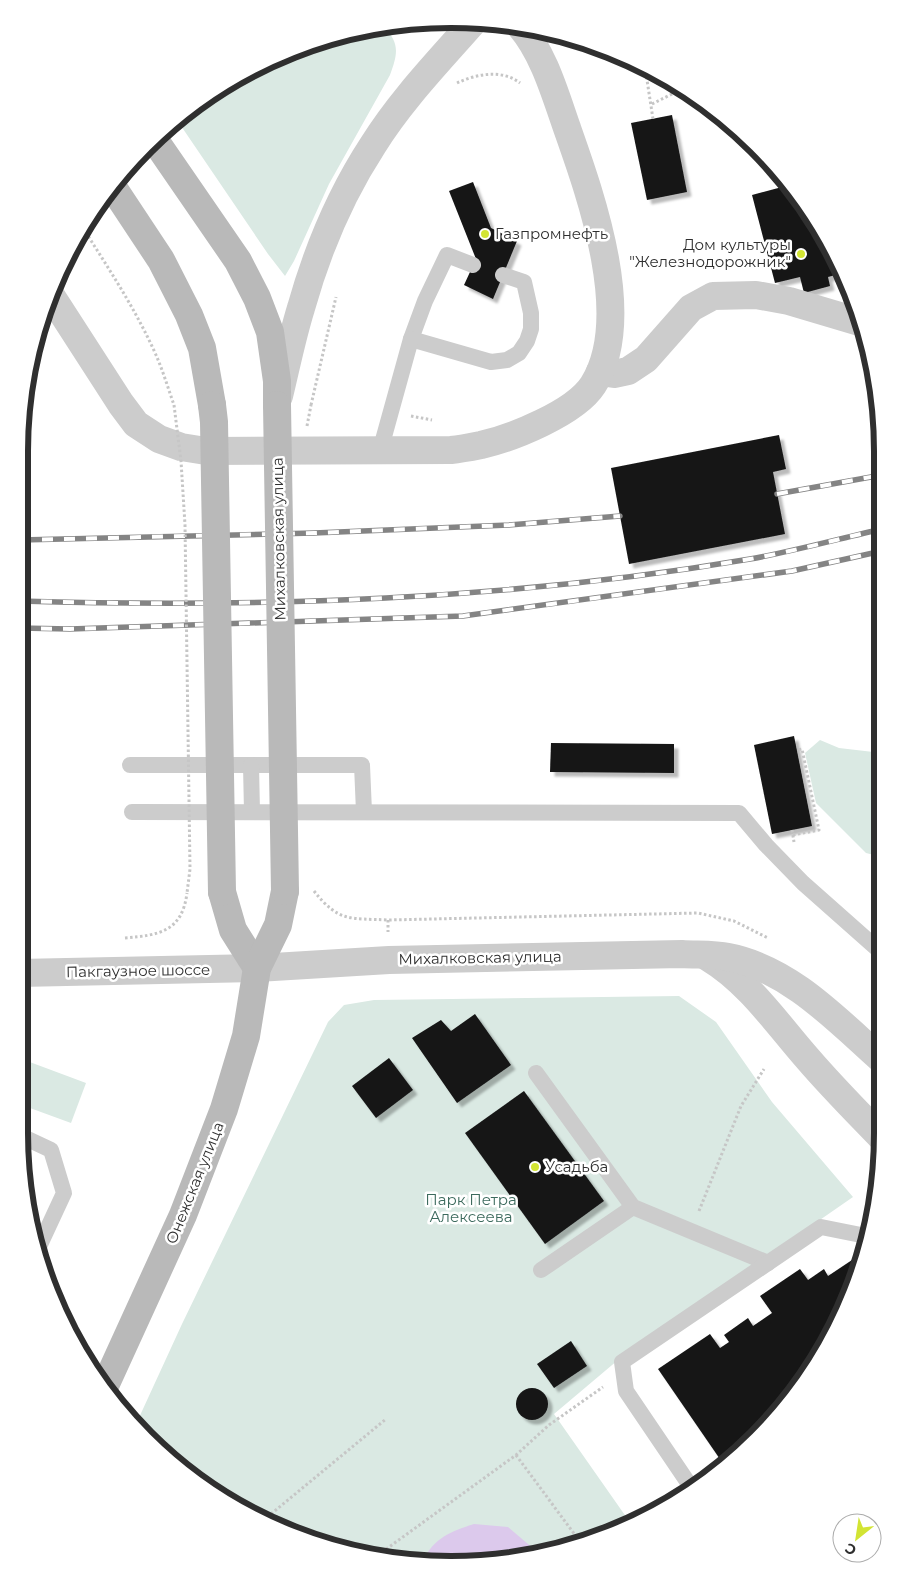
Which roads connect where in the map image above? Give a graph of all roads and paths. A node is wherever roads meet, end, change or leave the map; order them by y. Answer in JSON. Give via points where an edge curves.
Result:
{"nodes":[{"id":1,"x":468,"y":28,"type":"edge"},
{"id":2,"x":525,"y":34,"type":"edge"},
{"id":3,"x":647,"y":75,"type":"edge"},
{"id":4,"x":676,"y":92,"type":"edge"},
{"id":5,"x":652,"y":104,"type":"junction"},
{"id":6,"x":653,"y":119,"type":"dead end"},
{"id":7,"x":159,"y":145,"type":"edge"},
{"id":8,"x":116,"y":192,"type":"edge"},
{"id":9,"x":87,"y":234,"type":"edge"},
{"id":10,"x":473,"y":264,"type":"dead end"},
{"id":11,"x":503,"y":275,"type":"dead end"},
{"id":12,"x":55,"y":302,"type":"edge"},
{"id":13,"x":854,"y":321,"type":"edge"},
{"id":14,"x":411,"y":339,"type":"junction"},
{"id":15,"x":600,"y":372,"type":"junction"},
{"id":16,"x":277,"y":405,"type":"junction"},
{"id":17,"x":380,"y":451,"type":"junction"},
{"id":18,"x":797,"y":750,"type":"dead end"},
{"id":19,"x":130,"y":766,"type":"dead end"},
{"id":20,"x":251,"y":766,"type":"junction"},
{"id":21,"x":132,"y":812,"type":"dead end"},
{"id":22,"x":252,"y":812,"type":"junction"},
{"id":23,"x":364,"y":812,"type":"junction"},
{"id":24,"x":793,"y":835,"type":"dead end"},
{"id":25,"x":314,"y":891,"type":"dead end"},
{"id":26,"x":388,"y":920,"type":"dead end"},
{"id":27,"x":125,"y":938,"type":"dead end"},
{"id":28,"x":874,"y":946,"type":"edge"},
{"id":29,"x":703,"y":955,"type":"junction"},
{"id":30,"x":257,"y":968,"type":"junction"},
{"id":31,"x":28,"y":973,"type":"edge"},
{"id":32,"x":874,"y":1053,"type":"edge"},
{"id":33,"x":764,"y":1069,"type":"dead end"},
{"id":34,"x":536,"y":1073,"type":"dead end"},
{"id":35,"x":874,"y":1130,"type":"edge"},
{"id":36,"x":28,"y":1139,"type":"edge"},
{"id":37,"x":633,"y":1207,"type":"junction"},
{"id":38,"x":690,"y":1231,"type":"junction"},
{"id":39,"x":862,"y":1235,"type":"edge"},
{"id":40,"x":42,"y":1241,"type":"edge"},
{"id":41,"x":768,"y":1263,"type":"junction"},
{"id":42,"x":541,"y":1270,"type":"dead end"},
{"id":43,"x":624,"y":1372,"type":"junction"},
{"id":44,"x":108,"y":1380,"type":"edge"},
{"id":45,"x":386,"y":1419,"type":"dead end"},
{"id":46,"x":516,"y":1455,"type":"junction"},
{"id":47,"x":688,"y":1483,"type":"edge"},
{"id":48,"x":271,"y":1514,"type":"joint"},
{"id":49,"x":286,"y":1521,"type":"edge"},
{"id":50,"x":576,"y":1536,"type":"edge"},
{"id":51,"x":385,"y":1550,"type":"edge"}],
"edges":[{"from":1,"to":16,"type":"street","via":[[391,118],[341,203],[315,263]]},
{"from":2,"to":15,"type":"street","via":[[550,82],[585,181],[600,235],[607,274],[610,333]]},
{"from":3,"to":5,"type":"path"},
{"from":4,"to":5,"type":"path"},
{"from":5,"to":6,"type":"path"},
{"from":7,"to":16,"type":"main road","name":"Михалковская улица","via":[[238,262],[257,298],[270,332]]},
{"from":8,"to":30,"type":"main road","bridge":true,"via":[[160,260],[202,348],[214,422],[222,892],[233,930]]},
{"from":9,"to":27,"type":"path","bridge":true,"via":[[130,304],[156,355],[174,405],[185,525],[190,869],[186,905],[170,928],[151,936]]},
{"from":10,"to":14,"type":"lane","via":[[447,255],[424,300]]},
{"from":11,"to":14,"type":"lane","via":[[524,282],[531,313],[531,329],[520,353],[507,360],[491,362]]},
{"from":12,"to":17,"type":"street","via":[[136,424],[159,439],[206,451]]},
{"from":13,"to":15,"type":"street","via":[[789,300],[756,295],[714,296],[691,308],[646,359],[628,371]]},
{"from":14,"to":17,"type":"lane"},
{"from":15,"to":17,"type":"street","via":[[592,387],[567,409],[515,434],[482,445],[451,450]]},
{"from":16,"to":30,"type":"main road","name":"Михалковская улица","bridge":true,"via":[[285,891],[278,925]]},
{"from":18,"to":24,"type":"path","via":[[802,748],[818,830]]},
{"from":19,"to":20,"type":"lane"},
{"from":20,"to":22,"type":"lane"},
{"from":20,"to":23,"type":"lane","via":[[362,765]]},
{"from":21,"to":22,"type":"lane"},
{"from":22,"to":23,"type":"lane"},
{"from":23,"to":28,"type":"lane","via":[[739,813],[803,883]]},
{"from":25,"to":26,"type":"path","via":[[335,913],[350,918]]},
{"from":29,"to":30,"type":"street","name":"Михалковская улица","via":[[389,960]]},
{"from":29,"to":32,"type":"street","name":"Михалковская улица","via":[[728,956],[784,979],[820,1004]]},
{"from":29,"to":35,"type":"street","name":"Михалковская улица","via":[[721,965],[747,988],[824,1078]]},
{"from":30,"to":31,"type":"street","name":"Пакгаузное шоссе"},
{"from":30,"to":44,"type":"main road","name":"Онежская улица","via":[[246,1036],[224,1109],[187,1205]]},
{"from":33,"to":38,"type":"path","via":[[741,1106]]},
{"from":34,"to":37,"type":"lane"},
{"from":36,"to":40,"type":"lane","via":[[51,1150],[64,1193]]},
{"from":37,"to":38,"type":"lane"},
{"from":37,"to":42,"type":"lane"},
{"from":38,"to":41,"type":"lane"},
{"from":39,"to":41,"type":"lane","via":[[821,1228]]},
{"from":41,"to":43,"type":"lane","via":[[622,1362]]},
{"from":43,"to":46,"type":"path","via":[[549,1425]]},
{"from":43,"to":47,"type":"lane","via":[[626,1391]]},
{"from":45,"to":48,"type":"path"},
{"from":46,"to":50,"type":"path"},
{"from":46,"to":51,"type":"path"},
{"from":48,"to":49,"type":"path"}]}
